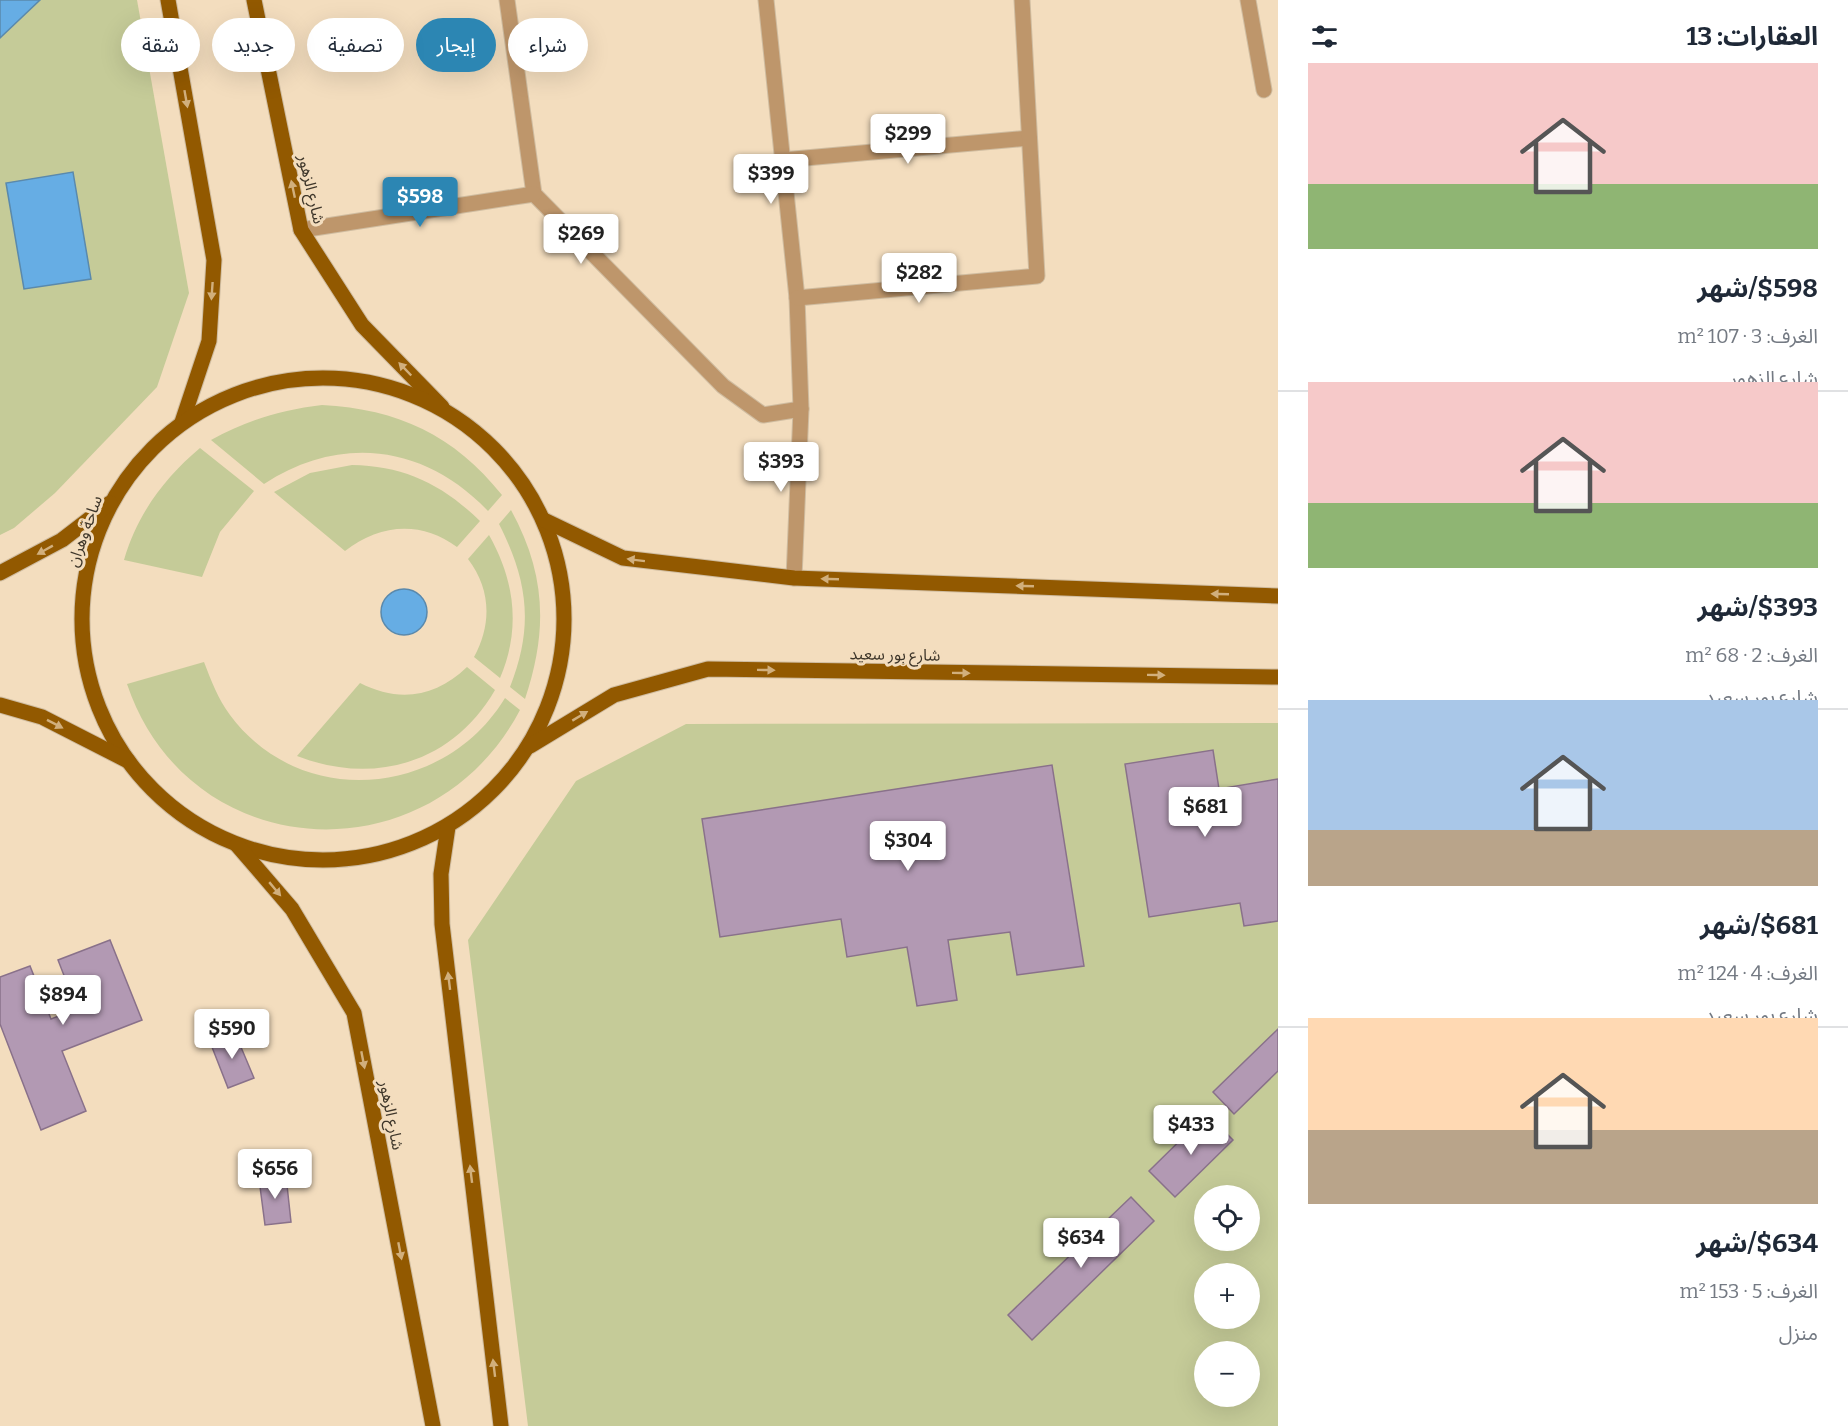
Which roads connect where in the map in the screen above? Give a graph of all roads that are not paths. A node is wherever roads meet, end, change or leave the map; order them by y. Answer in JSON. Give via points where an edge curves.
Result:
{"nodes":[{"id":1,"x":168,"y":0,"type":"edge"},
{"id":2,"x":254,"y":0,"type":"edge"},
{"id":3,"x":507,"y":0,"type":"edge"},
{"id":4,"x":766,"y":0,"type":"edge"},
{"id":5,"x":1022,"y":0,"type":"edge"},
{"id":6,"x":1248,"y":0,"type":"edge"},
{"id":7,"x":1264,"y":90,"type":"dead end"},
{"id":8,"x":1029,"y":138,"type":"junction"},
{"id":9,"x":783,"y":160,"type":"junction"},
{"id":10,"x":534,"y":194,"type":"junction"},
{"id":11,"x":301,"y":230,"type":"junction"},
{"id":12,"x":797,"y":298,"type":"junction"},
{"id":13,"x":801,"y":409,"type":"junction"},
{"id":14,"x":446,"y":411,"type":"junction"},
{"id":15,"x":182,"y":422,"type":"junction"},
{"id":16,"x":110,"y":503,"type":"junction"},
{"id":17,"x":544,"y":520,"type":"junction"},
{"id":18,"x":0,"y":573,"type":"edge"},
{"id":19,"x":794,"y":578,"type":"junction"},
{"id":20,"x":1278,"y":596,"type":"edge"},
{"id":21,"x":1278,"y":677,"type":"edge"},
{"id":22,"x":0,"y":705,"type":"edge"},
{"id":23,"x":530,"y":746,"type":"junction"},
{"id":24,"x":128,"y":761,"type":"junction"},
{"id":25,"x":448,"y":827,"type":"junction"},
{"id":26,"x":237,"y":844,"type":"junction"},
{"id":27,"x":433,"y":1426,"type":"edge"},
{"id":28,"x":501,"y":1426,"type":"edge"}],
"edges":[{"from":1,"to":15,"type":"main road","one_way":true,"via":[[214,260],[209,341]]},
{"from":11,"to":2,"type":"main road","name":"شارع الزهور","one_way":true},
{"from":3,"to":10,"type":"street"},
{"from":4,"to":9,"type":"street"},
{"from":5,"to":8,"type":"street"},
{"from":6,"to":7,"type":"street"},
{"from":8,"to":9,"type":"street"},
{"from":8,"to":12,"type":"street","via":[[1037,276]]},
{"from":9,"to":12,"type":"street"},
{"from":10,"to":11,"type":"street"},
{"from":10,"to":13,"type":"street","via":[[723,386],[763,415]]},
{"from":14,"to":11,"type":"main road","name":"شارع الزهور","one_way":true,"via":[[362,325]]},
{"from":12,"to":13,"type":"street"},
{"from":13,"to":19,"type":"street"},
{"from":14,"to":15,"type":"main road","name":"ساحة وهران","via":[[381,384],[312,377],[243,390]]},
{"from":14,"to":17,"type":"main road","name":"ساحة وهران","via":[[503,458]]},
{"from":15,"to":16,"type":"main road","name":"ساحة وهران","via":[[141,458]]},
{"from":16,"to":18,"type":"main road","one_way":true,"via":[[62,540]]},
{"from":16,"to":24,"type":"main road","name":"ساحة وهران","via":[[86,567],[82,635],[96,701]]},
{"from":19,"to":17,"type":"main road","one_way":true,"via":[[623,558]]},
{"from":17,"to":23,"type":"main road","name":"ساحة وهران","via":[[565,596],[561,663]]},
{"from":20,"to":19,"type":"main road","one_way":true},
{"from":23,"to":21,"type":"main road","name":"شارع بور سعيد","one_way":true,"via":[[614,695],[708,669]]},
{"from":22,"to":24,"type":"main road","one_way":true,"via":[[42,717]]},
{"from":23,"to":25,"type":"main road","name":"ساحة وهران","via":[[494,791]]},
{"from":24,"to":26,"type":"main road","name":"ساحة وهران","via":[[176,811]]},
{"from":25,"to":26,"type":"main road","name":"ساحة وهران","via":[[381,854],[308,860]]},
{"from":28,"to":25,"type":"main road","one_way":true,"via":[[442,924],[441,874]]},
{"from":26,"to":27,"type":"main road","name":"شارع الزهور","one_way":true,"via":[[292,909],[354,1013]]}]}
